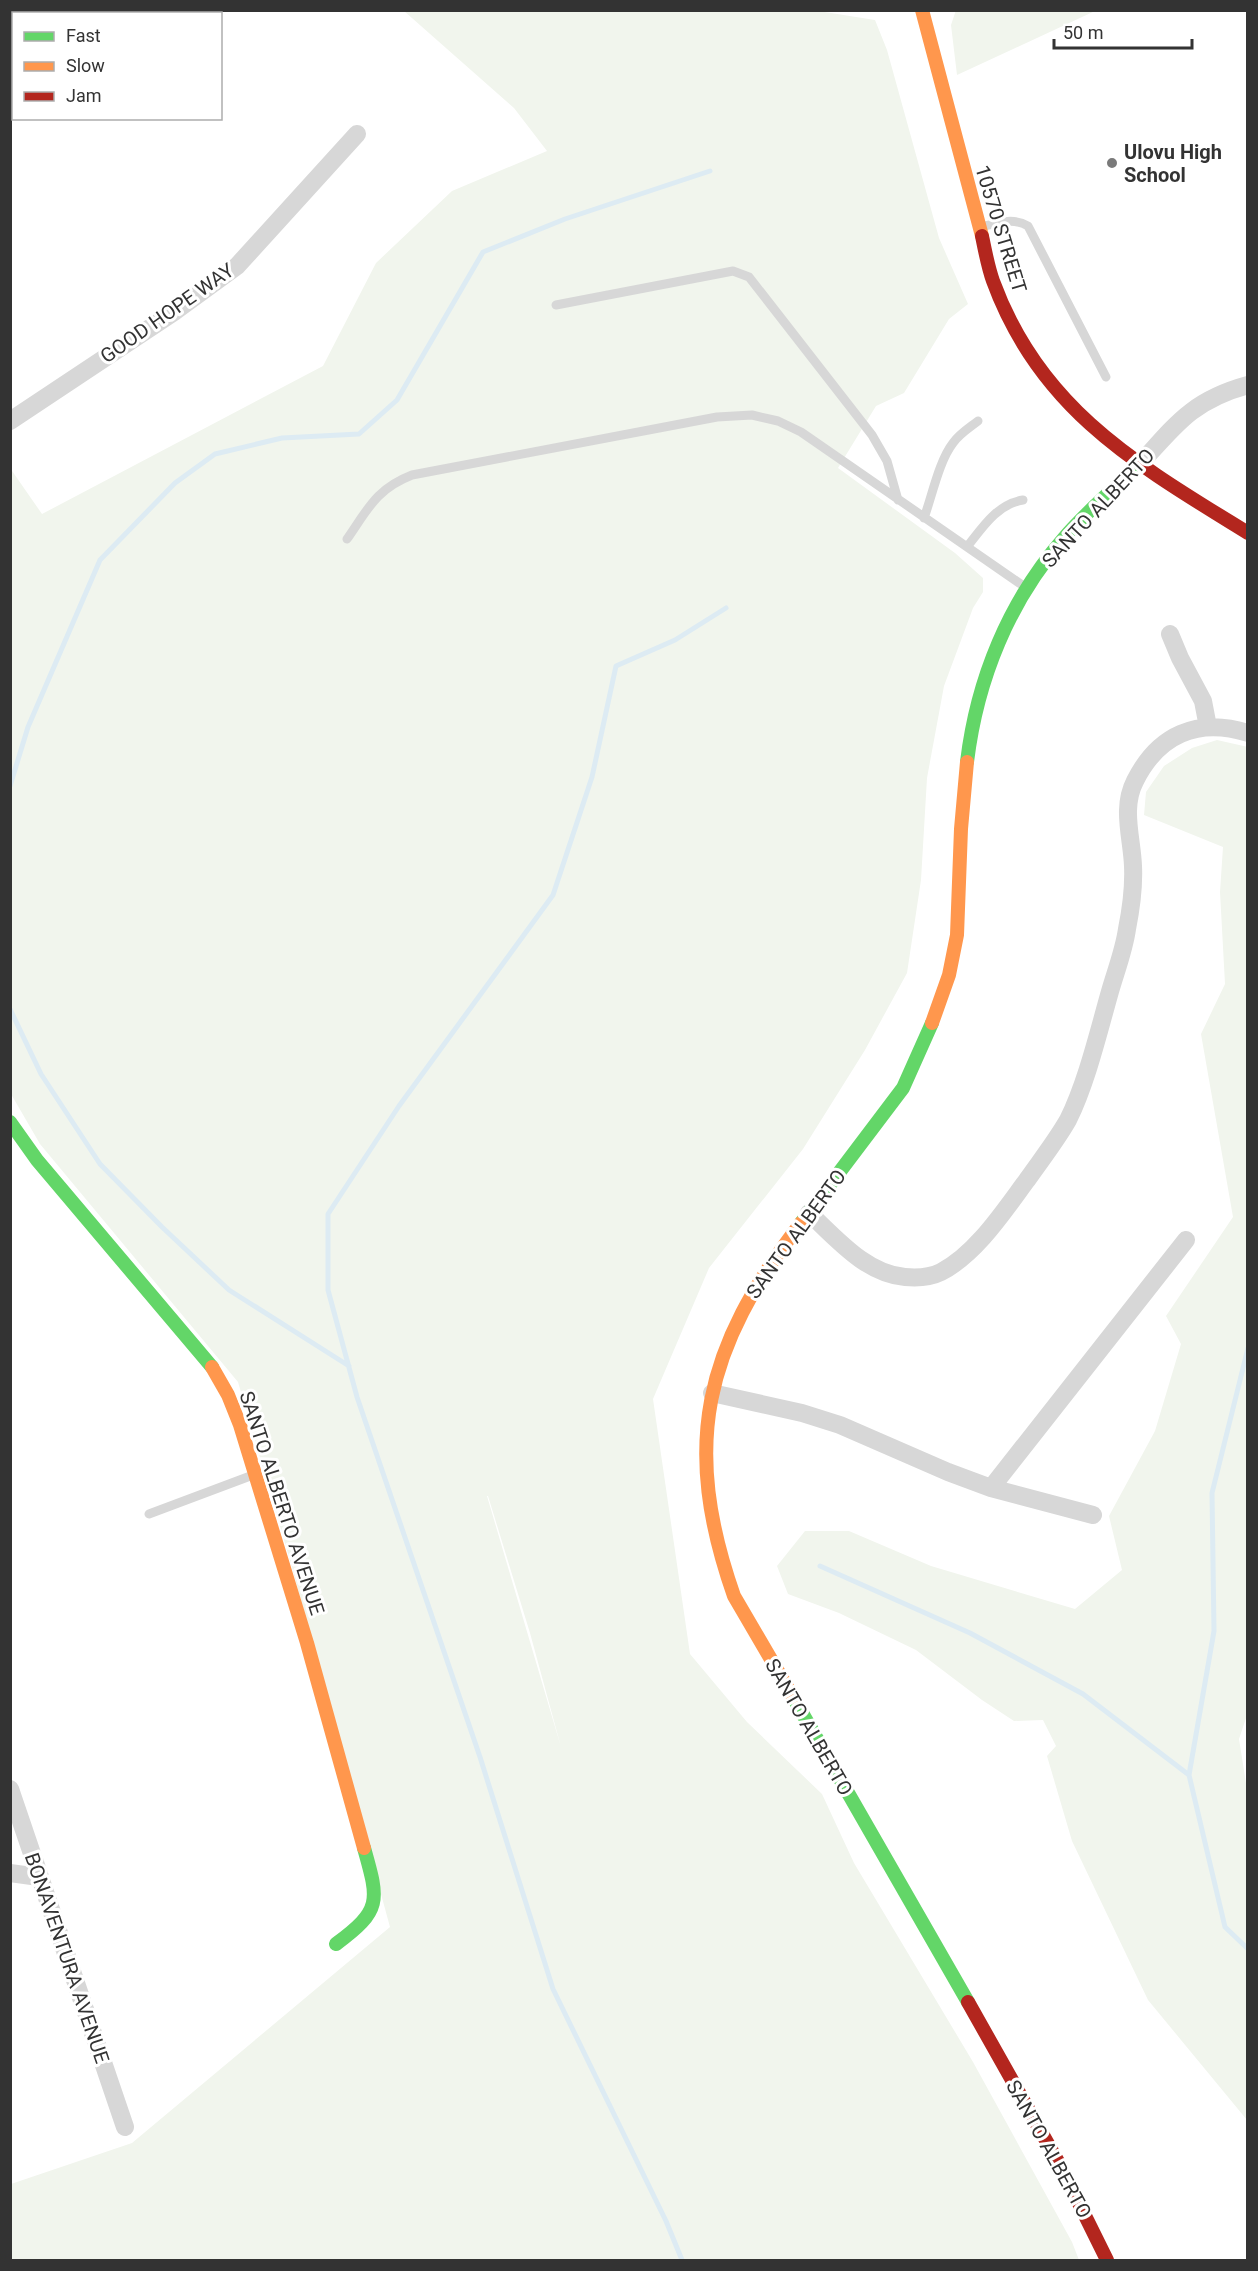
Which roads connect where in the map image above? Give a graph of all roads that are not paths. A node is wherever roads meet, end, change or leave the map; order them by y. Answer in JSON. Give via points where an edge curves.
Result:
{"nodes":[{"id":1,"x":922,"y":10,"type":"edge"},
{"id":2,"x":357,"y":134,"type":"dead end"},
{"id":3,"x":978,"y":228,"type":"junction"},
{"id":4,"x":556,"y":305,"type":"dead end"},
{"id":5,"x":1106,"y":377,"type":"dead end"},
{"id":6,"x":1248,"y":385,"type":"edge"},
{"id":7,"x":10,"y":421,"type":"edge"},
{"id":8,"x":978,"y":421,"type":"dead end"},
{"id":9,"x":1140,"y":464,"type":"junction"},
{"id":10,"x":898,"y":500,"type":"junction"},
{"id":11,"x":1023,"y":500,"type":"dead end"},
{"id":12,"x":924,"y":518,"type":"junction"},
{"id":13,"x":1248,"y":532,"type":"edge"},
{"id":14,"x":347,"y":539,"type":"dead end"},
{"id":15,"x":967,"y":547,"type":"junction"},
{"id":16,"x":1027,"y":588,"type":"junction"},
{"id":17,"x":1170,"y":634,"type":"dead end"},
{"id":18,"x":1208,"y":727,"type":"junction"},
{"id":19,"x":1248,"y":733,"type":"edge"},
{"id":20,"x":10,"y":1122,"type":"edge"},
{"id":21,"x":809,"y":1213,"type":"junction"},
{"id":22,"x":1186,"y":1240,"type":"dead end"},
{"id":23,"x":712,"y":1393,"type":"junction"},
{"id":24,"x":255,"y":1474,"type":"junction"},
{"id":25,"x":991,"y":1488,"type":"junction"},
{"id":26,"x":149,"y":1514,"type":"dead end"},
{"id":27,"x":1093,"y":1515,"type":"dead end"},
{"id":28,"x":10,"y":1789,"type":"edge"},
{"id":29,"x":10,"y":1874,"type":"edge"},
{"id":30,"x":39,"y":1877,"type":"junction"},
{"id":31,"x":336,"y":1944,"type":"dead end"},
{"id":32,"x":125,"y":2127,"type":"dead end"},
{"id":33,"x":1107,"y":2260,"type":"edge"}],
"edges":[{"from":1,"to":3,"type":"street","name":"10570 STREET"},
{"from":2,"to":7,"type":"street","name":"GOOD HOPE WAY","via":[[237,266]]},
{"from":3,"to":5,"type":"lane","via":[[1007,221],[1020,221],[1028,226]]},
{"from":3,"to":9,"type":"street","name":"10570 STREET","via":[[993,280],[1026,346],[1069,404]]},
{"from":4,"to":10,"type":"lane","via":[[734,272],[749,277],[872,435],[887,461]]},
{"from":6,"to":9,"type":"street","name":"SANTO ALBERTO","via":[[1203,402]]},
{"from":8,"to":12,"type":"lane","via":[[952,444]]},
{"from":9,"to":13,"type":"street","name":"10570 STREET"},
{"from":9,"to":16,"type":"street","name":"SANTO ALBERTO","via":[[1065,537]]},
{"from":10,"to":12,"type":"lane"},
{"from":10,"to":14,"type":"lane","via":[[801,432],[752,415],[717,417],[412,476],[387,486]]},
{"from":11,"to":15,"type":"lane","via":[[1000,509]]},
{"from":12,"to":15,"type":"lane"},
{"from":15,"to":16,"type":"lane"},
{"from":16,"to":21,"type":"street","name":"SANTO ALBERTO","via":[[996,648],[974,715],[967,756],[957,933],[942,1000],[903,1088]]},
{"from":17,"to":18,"type":"street","via":[[1203,701]]},
{"from":18,"to":19,"type":"street"},
{"from":18,"to":21,"type":"street","via":[[1176,735],[1161,745],[1134,783],[1128,803],[1133,866],[1127,933],[1098,1032],[1068,1119],[995,1222],[965,1255],[940,1273],[904,1277],[882,1271],[854,1255]]},
{"from":20,"to":24,"type":"street","name":"SANTO ALBERTO AVENUE","via":[[37,1160],[212,1366],[228,1395]]},
{"from":21,"to":23,"type":"street","name":"SANTO ALBERTO","via":[[766,1270],[736,1323]]},
{"from":22,"to":25,"type":"street"},
{"from":23,"to":25,"type":"street","via":[[840,1425]]},
{"from":23,"to":33,"type":"street","name":"SANTO ALBERTO","via":[[704,1465],[707,1502],[720,1559],[734,1596],[1055,2157]]},
{"from":24,"to":26,"type":"lane"},
{"from":24,"to":31,"type":"street","name":"SANTO ALBERTO AVENUE","via":[[375,1886],[375,1904],[367,1920]]},
{"from":25,"to":27,"type":"street"},
{"from":28,"to":30,"type":"street","name":"BONAVENTURA AVENUE"},
{"from":29,"to":30,"type":"street"},
{"from":30,"to":32,"type":"street","name":"BONAVENTURA AVENUE"}]}
